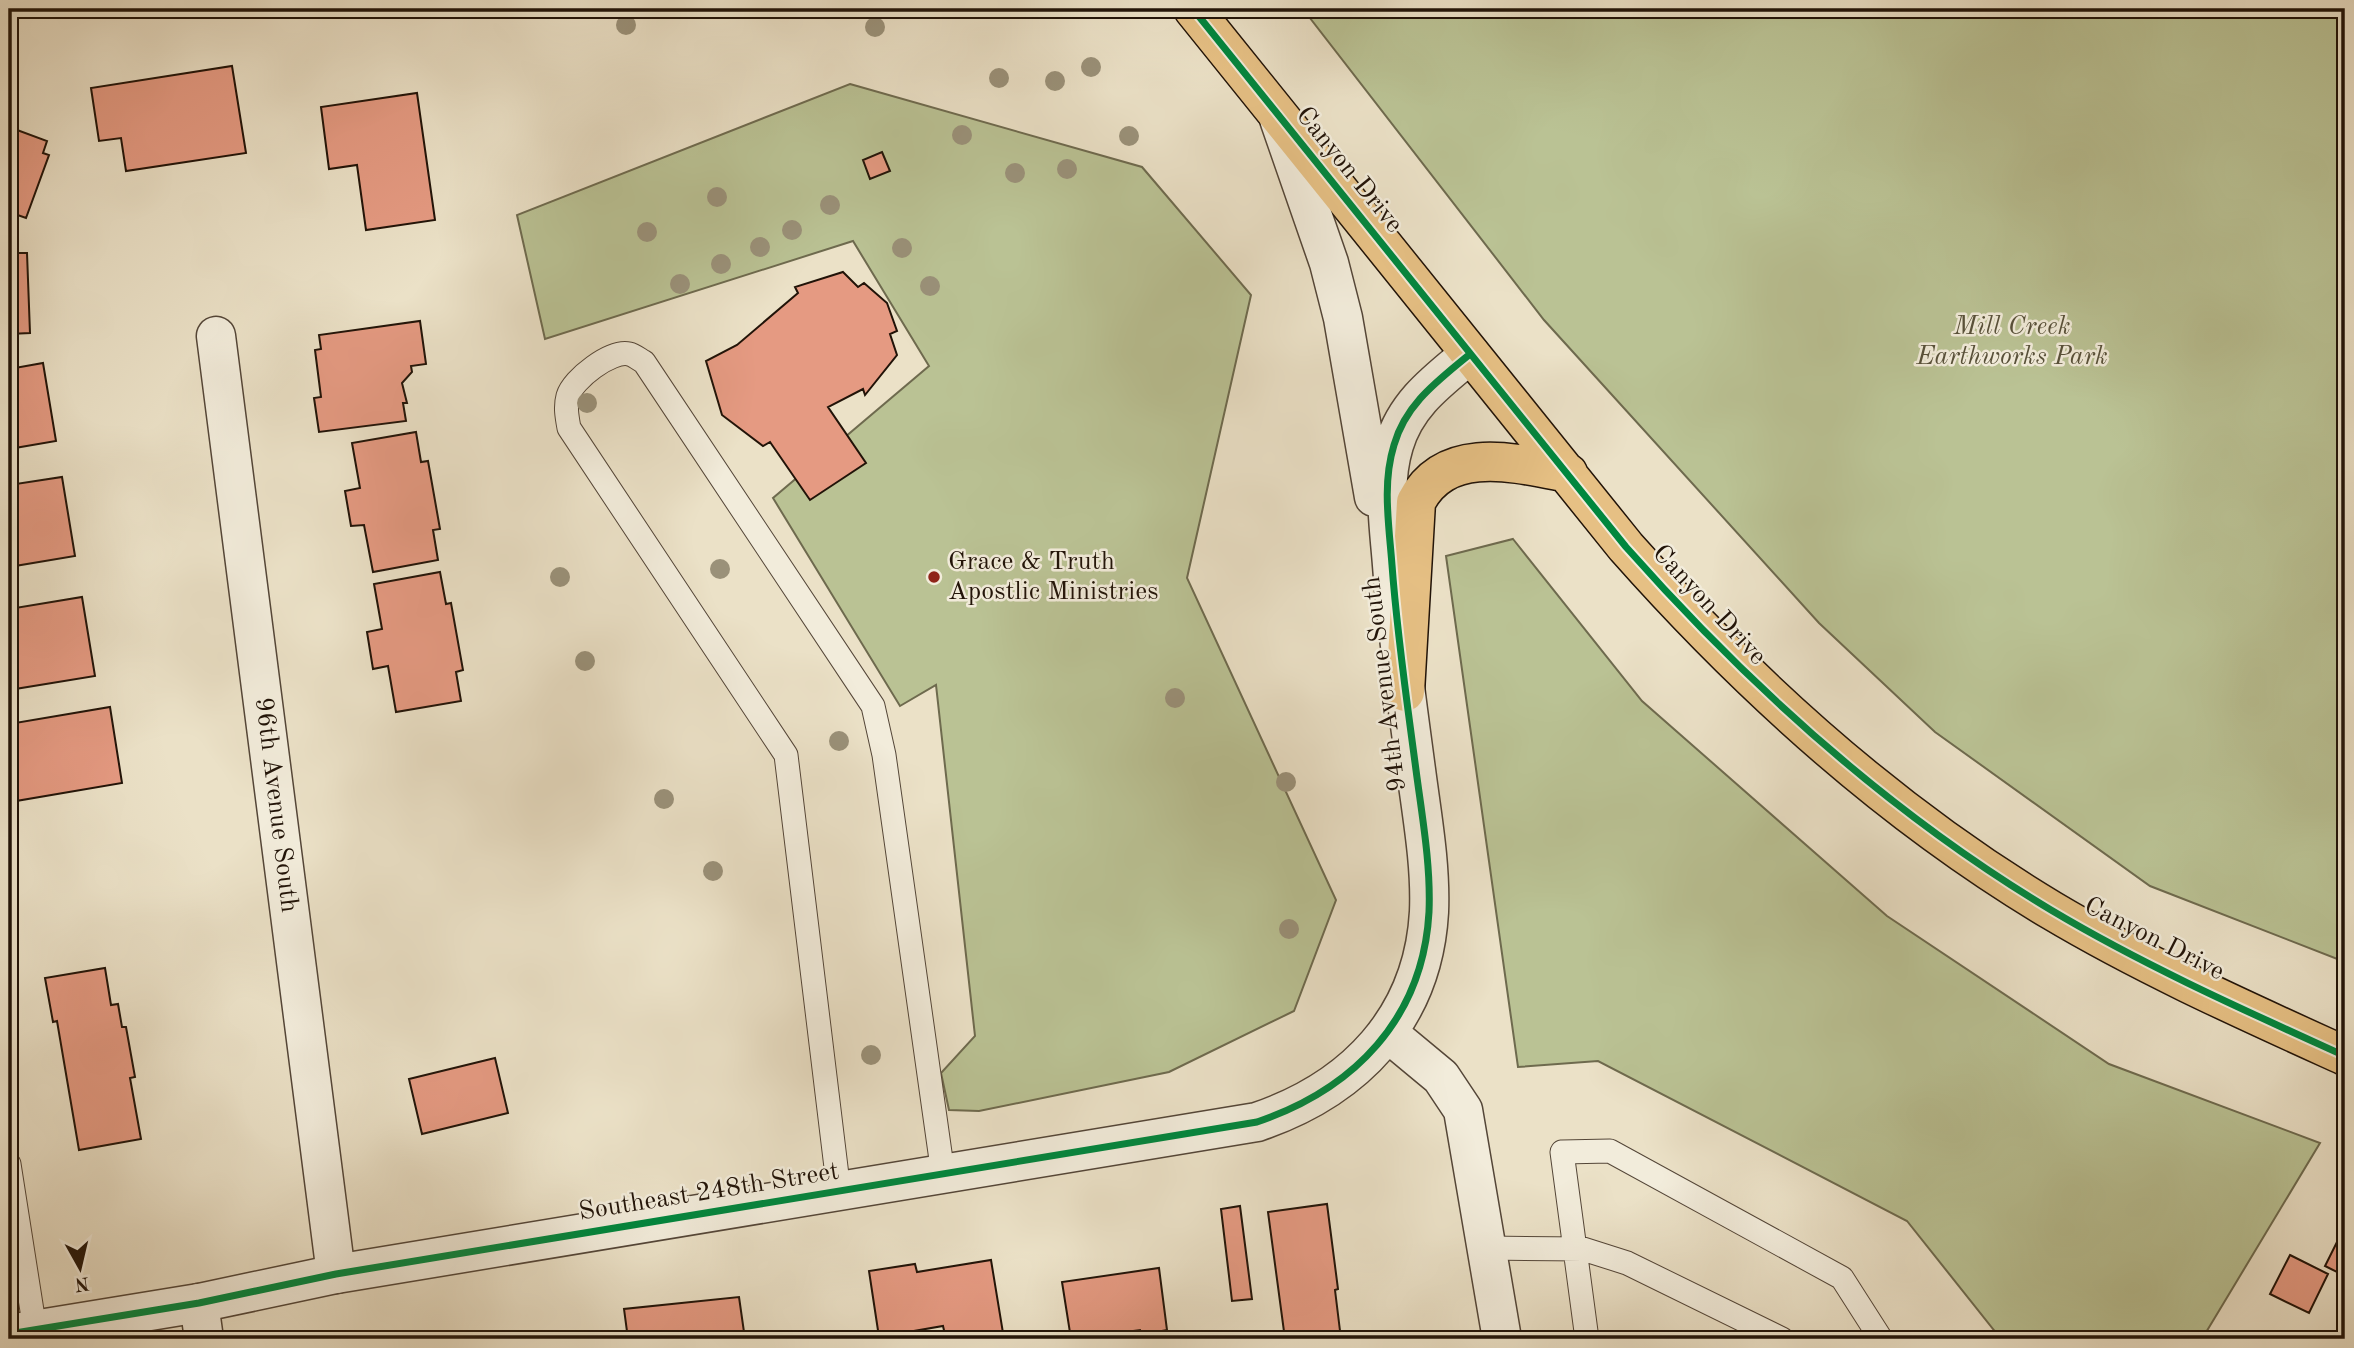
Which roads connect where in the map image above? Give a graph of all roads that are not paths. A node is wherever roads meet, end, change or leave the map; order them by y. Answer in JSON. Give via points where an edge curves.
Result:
{"nodes":[{"id":1,"x":1193,"y":9,"type":"edge"},
{"id":2,"x":1278,"y":117,"type":"junction"},
{"id":3,"x":216,"y":336,"type":"dead end"},
{"id":4,"x":1471,"y":354,"type":"junction"},
{"id":5,"x":1568,"y":473,"type":"junction"},
{"id":6,"x":1395,"y":613,"type":"junction"},
{"id":7,"x":1405,"y":692,"type":"junction"},
{"id":8,"x":1388,"y":1032,"type":"junction"},
{"id":9,"x":2345,"y":1056,"type":"edge"},
{"id":10,"x":9,"y":1164,"type":"edge"},
{"id":11,"x":943,"y":1174,"type":"junction"},
{"id":12,"x":839,"y":1192,"type":"junction"},
{"id":13,"x":1573,"y":1247,"type":"junction"},
{"id":14,"x":1486,"y":1248,"type":"junction"},
{"id":15,"x":336,"y":1274,"type":"junction"},
{"id":16,"x":202,"y":1321,"type":"edge"},
{"id":17,"x":22,"y":1332,"type":"edge"},
{"id":18,"x":1502,"y":1339,"type":"edge"},
{"id":19,"x":1587,"y":1339,"type":"edge"},
{"id":20,"x":1782,"y":1339,"type":"edge"},
{"id":21,"x":1881,"y":1339,"type":"edge"}],
"edges":[{"from":1,"to":2,"type":"main road","name":"Canyon Drive"},
{"from":2,"to":4,"type":"main road","name":"Canyon Drive"},
{"from":2,"to":6,"type":"street","via":[[1329,263],[1343,318]]},
{"from":3,"to":15,"type":"street","name":"96th Avenue South"},
{"from":4,"to":5,"type":"main road","name":"Canyon Drive"},
{"from":4,"to":6,"type":"street","name":"94th Avenue South","via":[[1423,393],[1394,443],[1387,477]]},
{"from":5,"to":7,"type":"main road","via":[[1472,462],[1443,471],[1424,487],[1416,502]]},
{"from":5,"to":9,"type":"main road","name":"Canyon Drive","via":[[1688,617],[1754,683],[1895,804],[1994,873],[2109,942]]},
{"from":6,"to":7,"type":"street","name":"94th Avenue South"},
{"from":7,"to":8,"type":"street","name":"94th Avenue South","via":[[1429,911],[1423,954],[1409,995]]},
{"from":8,"to":11,"type":"street","name":"Southeast 248th Street","via":[[1362,1063],[1331,1089],[1296,1109],[1257,1122]]},
{"from":8,"to":14,"type":"street","via":[[1441,1077],[1463,1110]]},
{"from":10,"to":17,"type":"lane"},
{"from":11,"to":12,"type":"street","name":"Southeast 248th Street"},
{"from":11,"to":12,"type":"lane","via":[[884,755],[873,706],[644,362],[629,354],[615,356],[586,371],[569,392],[569,428],[786,755]]},
{"from":12,"to":15,"type":"street","name":"Southeast 248th Street"},
{"from":13,"to":14,"type":"lane"},
{"from":13,"to":19,"type":"lane"},
{"from":13,"to":20,"type":"lane","via":[[1627,1263]]},
{"from":13,"to":21,"type":"lane","via":[[1562,1152],[1610,1151],[1842,1278]]},
{"from":14,"to":18,"type":"street"},
{"from":15,"to":16,"type":"street","name":"Southeast 248th Street"},
{"from":16,"to":17,"type":"street","name":"Southeast 248th Street"}]}
